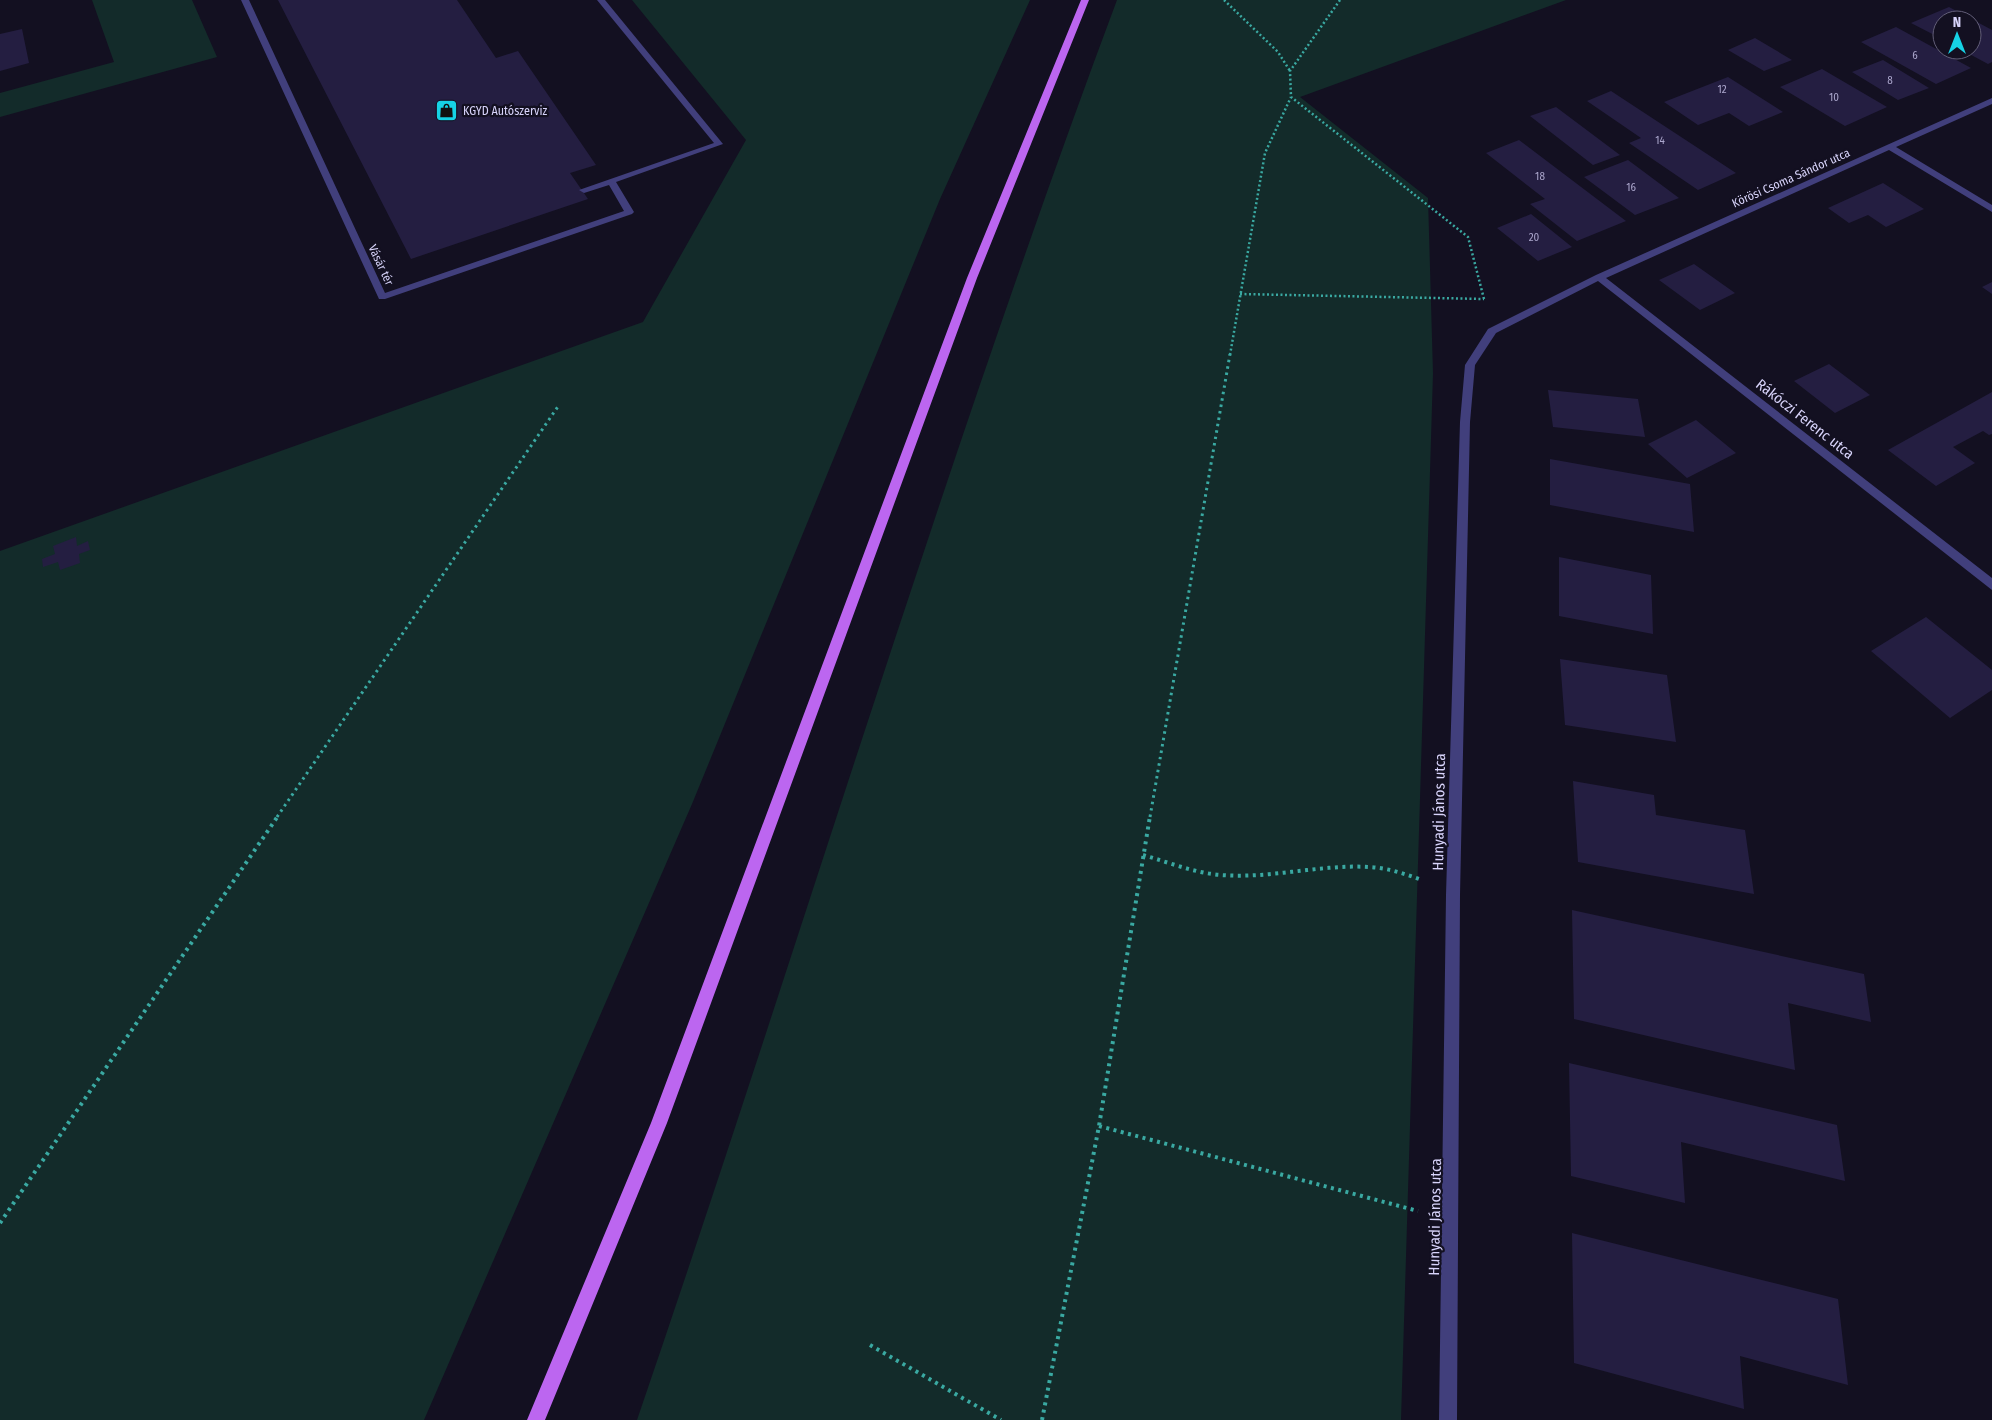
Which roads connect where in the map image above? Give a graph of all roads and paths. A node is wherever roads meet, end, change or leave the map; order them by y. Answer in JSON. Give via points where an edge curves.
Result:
{"nodes":[{"id":1,"x":246,"y":0,"type":"edge"},
{"id":2,"x":601,"y":0,"type":"edge"},
{"id":3,"x":1085,"y":0,"type":"edge"},
{"id":4,"x":1224,"y":0,"type":"edge"},
{"id":5,"x":1340,"y":0,"type":"edge"},
{"id":6,"x":1290,"y":71,"type":"junction"},
{"id":7,"x":1291,"y":97,"type":"junction"},
{"id":8,"x":1992,"y":101,"type":"edge"},
{"id":9,"x":1890,"y":147,"type":"junction"},
{"id":10,"x":611,"y":181,"type":"junction"},
{"id":11,"x":584,"y":190,"type":"dead end"},
{"id":12,"x":1992,"y":209,"type":"edge"},
{"id":13,"x":1599,"y":277,"type":"junction"},
{"id":14,"x":1240,"y":294,"type":"junction"},
{"id":15,"x":1484,"y":299,"type":"junction"},
{"id":16,"x":1492,"y":331,"type":"junction"},
{"id":17,"x":559,"y":405,"type":"dead end"},
{"id":18,"x":1992,"y":586,"type":"edge"},
{"id":19,"x":1143,"y":855,"type":"junction"},
{"id":20,"x":1453,"y":895,"type":"junction"},
{"id":21,"x":1099,"y":1126,"type":"junction"},
{"id":22,"x":1452,"y":1220,"type":"junction"},
{"id":23,"x":0,"y":1223,"type":"edge"},
{"id":24,"x":870,"y":1345,"type":"dead end"},
{"id":25,"x":536,"y":1420,"type":"edge"},
{"id":26,"x":1001,"y":1420,"type":"edge"},
{"id":27,"x":1042,"y":1420,"type":"edge"},
{"id":28,"x":1448,"y":1420,"type":"edge"}],
"edges":[{"from":1,"to":10,"type":"street","name":"Vásár tér","via":[[382,297],[630,212]]},
{"from":2,"to":10,"type":"street","via":[[720,144]]},
{"from":3,"to":25,"type":"main road","via":[[1030,126],[659,1124]]},
{"from":4,"to":6,"type":"path","via":[[1278,52]]},
{"from":5,"to":6,"type":"path"},
{"from":6,"to":7,"type":"path"},
{"from":7,"to":14,"type":"path","via":[[1265,153]]},
{"from":7,"to":15,"type":"path","via":[[1468,236]]},
{"from":8,"to":9,"type":"street","name":"Körösi Csoma Sándor utca"},
{"from":9,"to":12,"type":"street"},
{"from":9,"to":13,"type":"street","name":"Körösi Csoma Sándor utca"},
{"from":10,"to":11,"type":"street"},
{"from":13,"to":16,"type":"street"},
{"from":13,"to":18,"type":"street","name":"Rákóczi Ferenc utca"},
{"from":14,"to":15,"type":"path"},
{"from":14,"to":19,"type":"path"},
{"from":15,"to":16,"type":"path"},
{"from":16,"to":20,"type":"street","name":"Hunyadi János utca","via":[[1470,365],[1465,422]]},
{"from":17,"to":23,"type":"path"},
{"from":19,"to":20,"type":"path","via":[[1220,875],[1356,864],[1402,871]]},
{"from":19,"to":21,"type":"path"},
{"from":20,"to":22,"type":"street","name":"Hunyadi János utca"},
{"from":21,"to":22,"type":"path"},
{"from":21,"to":27,"type":"path"},
{"from":22,"to":28,"type":"street","name":"Hunyadi János utca"},
{"from":24,"to":26,"type":"path"}]}
